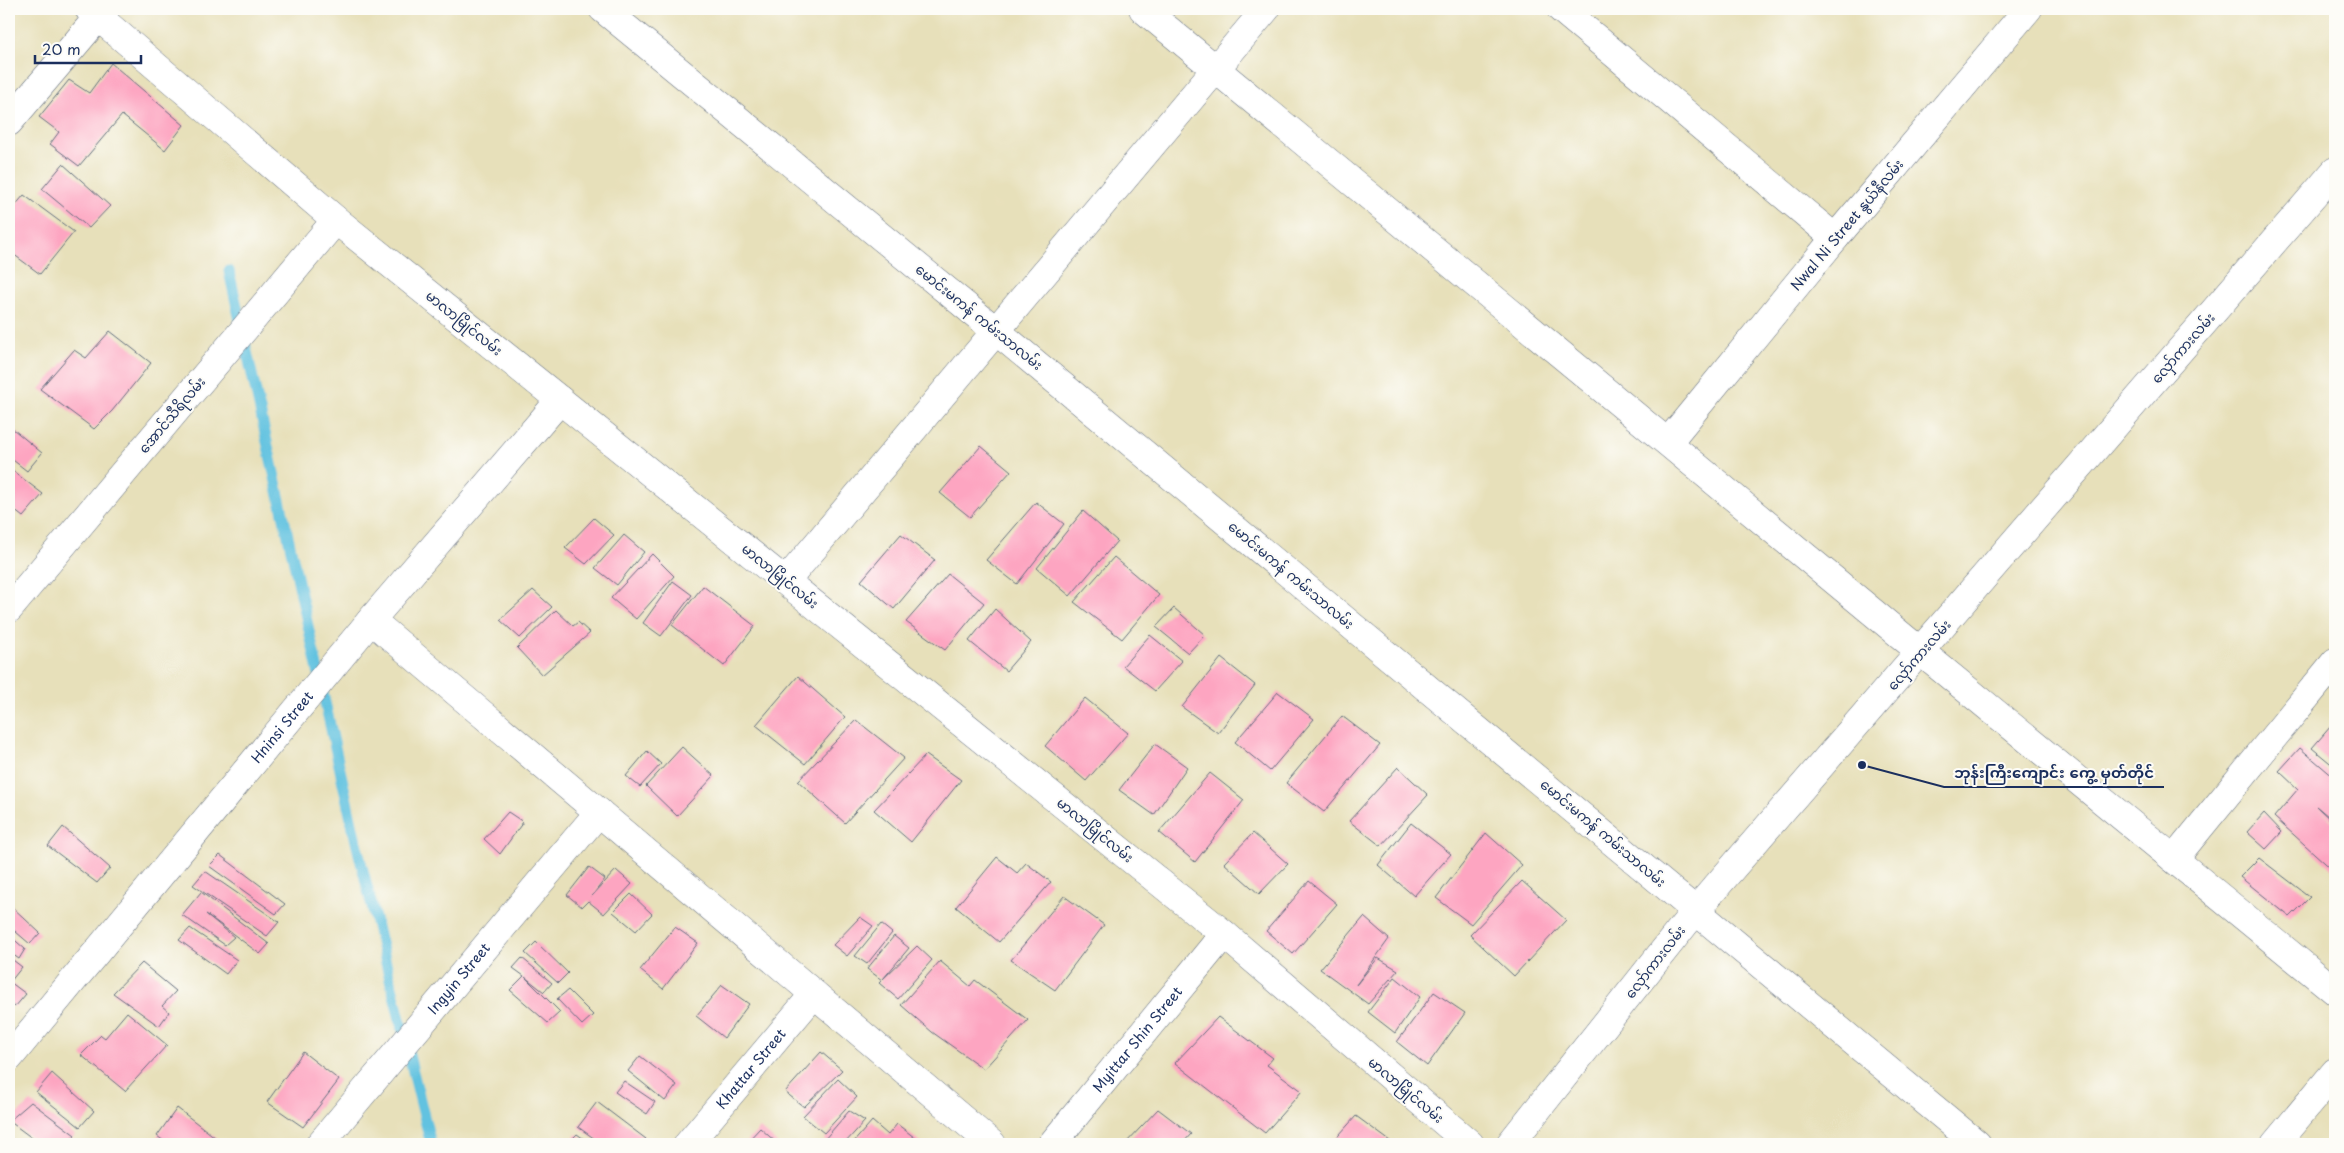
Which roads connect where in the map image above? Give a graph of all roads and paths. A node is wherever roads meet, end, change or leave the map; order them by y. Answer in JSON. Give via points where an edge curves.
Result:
{"nodes":[{"id":1,"x":603,"y":9,"type":"edge"},
{"id":2,"x":1143,"y":9,"type":"edge"},
{"id":3,"x":1266,"y":9,"type":"edge"},
{"id":4,"x":1561,"y":9,"type":"edge"},
{"id":5,"x":97,"y":11,"type":"edge"},
{"id":6,"x":2017,"y":12,"type":"edge"},
{"id":7,"x":1216,"y":69,"type":"junction"},
{"id":8,"x":9,"y":122,"type":"edge"},
{"id":9,"x":2335,"y":171,"type":"edge"},
{"id":10,"x":336,"y":220,"type":"junction"},
{"id":11,"x":1835,"y":238,"type":"junction"},
{"id":12,"x":996,"y":330,"type":"junction"},
{"id":13,"x":560,"y":400,"type":"junction"},
{"id":14,"x":1668,"y":442,"type":"junction"},
{"id":15,"x":786,"y":581,"type":"junction"},
{"id":16,"x":9,"y":609,"type":"edge"},
{"id":17,"x":371,"y":620,"type":"junction"},
{"id":18,"x":1921,"y":652,"type":"junction"},
{"id":19,"x":2335,"y":662,"type":"edge"},
{"id":20,"x":600,"y":812,"type":"junction"},
{"id":21,"x":2174,"y":859,"type":"junction"},
{"id":22,"x":1696,"y":910,"type":"junction"},
{"id":23,"x":1224,"y":934,"type":"junction"},
{"id":24,"x":2335,"y":991,"type":"edge"},
{"id":25,"x":814,"y":994,"type":"junction"},
{"id":26,"x":9,"y":1058,"type":"edge"},
{"id":27,"x":2335,"y":1072,"type":"edge"},
{"id":28,"x":320,"y":1144,"type":"edge"},
{"id":29,"x":688,"y":1144,"type":"edge"},
{"id":30,"x":992,"y":1144,"type":"edge"},
{"id":31,"x":1052,"y":1144,"type":"edge"},
{"id":32,"x":1470,"y":1144,"type":"edge"},
{"id":33,"x":1510,"y":1144,"type":"edge"},
{"id":34,"x":1977,"y":1144,"type":"edge"},
{"id":35,"x":2276,"y":1144,"type":"edge"}],
"edges":[{"from":1,"to":12,"type":"street","name":"မောင်းမကန် ကမ်းသာလမ်း"},
{"from":2,"to":7,"type":"street"},
{"from":3,"to":7,"type":"street"},
{"from":4,"to":11,"type":"street"},
{"from":5,"to":8,"type":"street"},
{"from":5,"to":10,"type":"street","name":"မာလာမြိုင်လမ်း"},
{"from":6,"to":11,"type":"street","name":"Nwal Ni Street နွယ်နီလမ်း"},
{"from":7,"to":12,"type":"street"},
{"from":7,"to":14,"type":"street"},
{"from":9,"to":18,"type":"street","name":"လှော်ကားလမ်း"},
{"from":10,"to":13,"type":"street","name":"မာလာမြိုင်လမ်း"},
{"from":10,"to":16,"type":"street","name":"အောင်သီရိလမ်း"},
{"from":11,"to":14,"type":"street","name":"Nwal Ni Street နွယ်နီလမ်း"},
{"from":12,"to":15,"type":"street"},
{"from":12,"to":22,"type":"street","name":"မောင်းမကန် ကမ်းသာလမ်း"},
{"from":13,"to":15,"type":"street","name":"မာလာမြိုင်လမ်း"},
{"from":13,"to":17,"type":"street","name":"Hninsi Street"},
{"from":14,"to":18,"type":"street"},
{"from":15,"to":23,"type":"street","name":"မာလာမြိုင်လမ်း"},
{"from":17,"to":20,"type":"street"},
{"from":17,"to":26,"type":"street","name":"Hninsi Street"},
{"from":18,"to":21,"type":"street"},
{"from":18,"to":22,"type":"street","name":"လှော်ကားလမ်း"},
{"from":19,"to":21,"type":"street"},
{"from":20,"to":25,"type":"street"},
{"from":20,"to":28,"type":"street","name":"Ingyin Street"},
{"from":21,"to":24,"type":"street"},
{"from":22,"to":33,"type":"street","name":"လှော်ကားလမ်း"},
{"from":22,"to":34,"type":"street","name":"မောင်းမကန် ကမ်းသာလမ်း"},
{"from":23,"to":31,"type":"street","name":"Myittar Shin Street"},
{"from":23,"to":32,"type":"street","name":"မာလာမြိုင်လမ်း"},
{"from":25,"to":29,"type":"street","name":"Khattar Street"},
{"from":25,"to":30,"type":"street"},
{"from":27,"to":35,"type":"street"}]}
